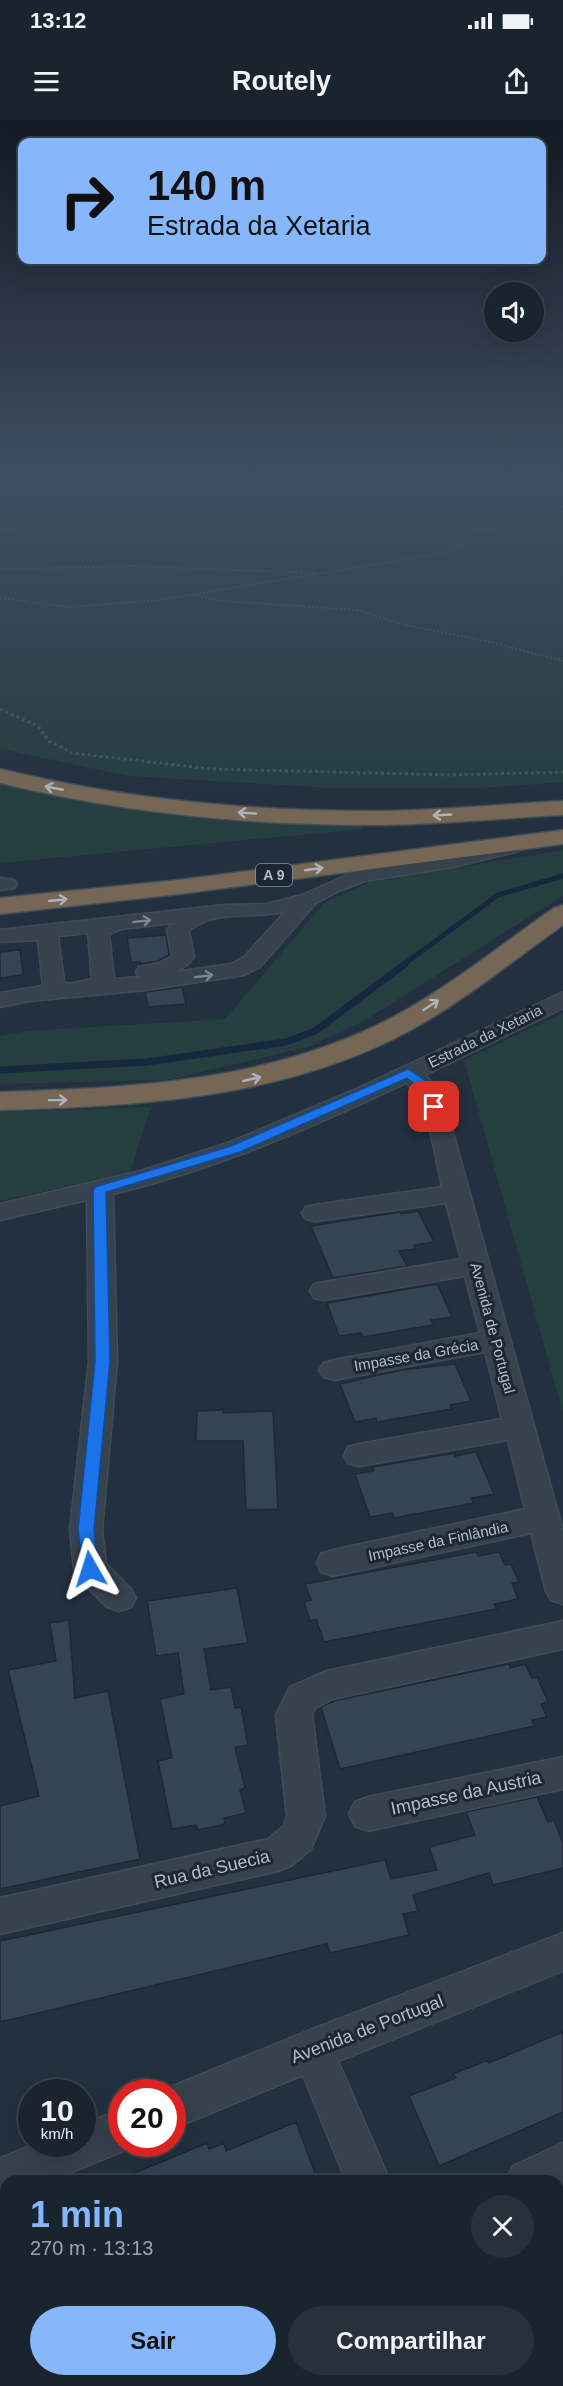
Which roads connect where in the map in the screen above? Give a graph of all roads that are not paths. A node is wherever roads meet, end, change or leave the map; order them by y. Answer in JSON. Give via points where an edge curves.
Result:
{"nodes":[{"id":1,"x":0,"y":776,"type":"edge"},
{"id":2,"x":563,"y":808,"type":"edge"},
{"id":3,"x":563,"y":817,"type":"edge"},
{"id":4,"x":556,"y":838,"type":"edge"},
{"id":5,"x":2,"y":890,"type":"edge"},
{"id":6,"x":309,"y":899,"type":"junction"},
{"id":7,"x":563,"y":913,"type":"edge"},
{"id":8,"x":205,"y":914,"type":"junction"},
{"id":9,"x":113,"y":925,"type":"junction"},
{"id":10,"x":0,"y":936,"type":"edge"},
{"id":11,"x":43,"y":938,"type":"junction"},
{"id":12,"x":98,"y":941,"type":"junction"},
{"id":13,"x":97,"y":982,"type":"junction"},
{"id":14,"x":59,"y":985,"type":"junction"},
{"id":15,"x":0,"y":992,"type":"edge"},
{"id":16,"x":29,"y":994,"type":"junction"},
{"id":17,"x":563,"y":999,"type":"edge"},
{"id":18,"x":0,"y":1000,"type":"edge"},
{"id":19,"x":408,"y":1073,"type":"junction"},
{"id":20,"x":0,"y":1101,"type":"edge"},
{"id":21,"x":100,"y":1190,"type":"junction"},
{"id":22,"x":458,"y":1193,"type":"junction"},
{"id":23,"x":0,"y":1212,"type":"edge"},
{"id":24,"x":315,"y":1213,"type":"dead end"},
{"id":25,"x":477,"y":1264,"type":"junction"},
{"id":26,"x":324,"y":1291,"type":"dead end"},
{"id":27,"x":497,"y":1340,"type":"junction"},
{"id":28,"x":334,"y":1370,"type":"dead end"},
{"id":29,"x":518,"y":1427,"type":"junction"},
{"id":30,"x":359,"y":1455,"type":"dead end"},
{"id":31,"x":543,"y":1518,"type":"junction"},
{"id":32,"x":333,"y":1563,"type":"dead end"},
{"id":33,"x":563,"y":1591,"type":"edge"},
{"id":34,"x":118,"y":1598,"type":"dead end"},
{"id":35,"x":563,"y":1635,"type":"edge"},
{"id":36,"x":563,"y":1773,"type":"edge"},
{"id":37,"x":368,"y":1814,"type":"dead end"},
{"id":38,"x":0,"y":1916,"type":"edge"},
{"id":39,"x":563,"y":1952,"type":"edge"},
{"id":40,"x":313,"y":2050,"type":"junction"},
{"id":41,"x":186,"y":2102,"type":"edge"},
{"id":42,"x":108,"y":2136,"type":"edge"},
{"id":43,"x":563,"y":2165,"type":"edge"},
{"id":44,"x":12,"y":2175,"type":"edge"},
{"id":45,"x":365,"y":2175,"type":"edge"},
{"id":46,"x":541,"y":2175,"type":"edge"}],
"edges":[{"from":2,"to":1,"type":"highway","one_way":true,"via":[[439,816],[281,815],[120,801]]},
{"from":3,"to":5,"type":"highway","number":"A 9"},
{"from":5,"to":4,"type":"highway","number":"A 9","one_way":true,"via":[[179,887]]},
{"from":4,"to":6,"type":"street","via":[[361,876]]},
{"from":6,"to":8,"type":"street","via":[[268,910]]},
{"from":13,"to":6,"type":"street","one_way":true,"via":[[215,975],[236,970],[252,962]]},
{"from":20,"to":7,"type":"highway","one_way":true,"via":[[178,1092],[306,1064],[407,1020]]},
{"from":9,"to":8,"type":"street","one_way":true},
{"from":8,"to":13,"type":"street","via":[[190,919],[178,930],[183,957],[177,963]]},
{"from":9,"to":11,"type":"street"},
{"from":9,"to":12,"type":"street","via":[[98,931]]},
{"from":10,"to":11,"type":"street"},
{"from":11,"to":12,"type":"street"},
{"from":11,"to":14,"type":"street"},
{"from":12,"to":13,"type":"street"},
{"from":13,"to":14,"type":"street"},
{"from":14,"to":16,"type":"street"},
{"from":15,"to":16,"type":"street"},
{"from":16,"to":18,"type":"street"},
{"from":17,"to":19,"type":"street","name":"Estrada da Xetaria"},
{"from":19,"to":21,"type":"street","name":"Estrada da Xetaria","via":[[235,1149]]},
{"from":19,"to":22,"type":"street","name":"Avenida de Portugal","via":[[422,1084],[434,1107]]},
{"from":21,"to":23,"type":"street","name":"Estrada da Xetaria"},
{"from":21,"to":34,"type":"street","via":[[103,1361],[86,1530],[90,1569]]},
{"from":22,"to":24,"type":"street"},
{"from":22,"to":25,"type":"street","name":"Avenida de Portugal"},
{"from":25,"to":26,"type":"street"},
{"from":25,"to":27,"type":"street","name":"Avenida de Portugal"},
{"from":27,"to":28,"type":"street","name":"Impasse da Grécia"},
{"from":27,"to":29,"type":"street","name":"Avenida de Portugal"},
{"from":29,"to":30,"type":"street"},
{"from":29,"to":31,"type":"street","name":"Avenida de Portugal"},
{"from":31,"to":32,"type":"street","name":"Impasse da Finlândia"},
{"from":31,"to":33,"type":"street","name":"Avenida de Portugal"},
{"from":35,"to":38,"type":"street","name":"Rua da Suecia","via":[[327,1686],[302,1698],[294,1715],[306,1816],[298,1838],[278,1854]]},
{"from":36,"to":37,"type":"street","name":"Impasse da Austria"},
{"from":39,"to":40,"type":"street","name":"Avenida de Portugal"},
{"from":40,"to":41,"type":"street","name":"Avenida de Portugal"},
{"from":40,"to":45,"type":"street"},
{"from":42,"to":44,"type":"street"},
{"from":43,"to":46,"type":"street"}]}
